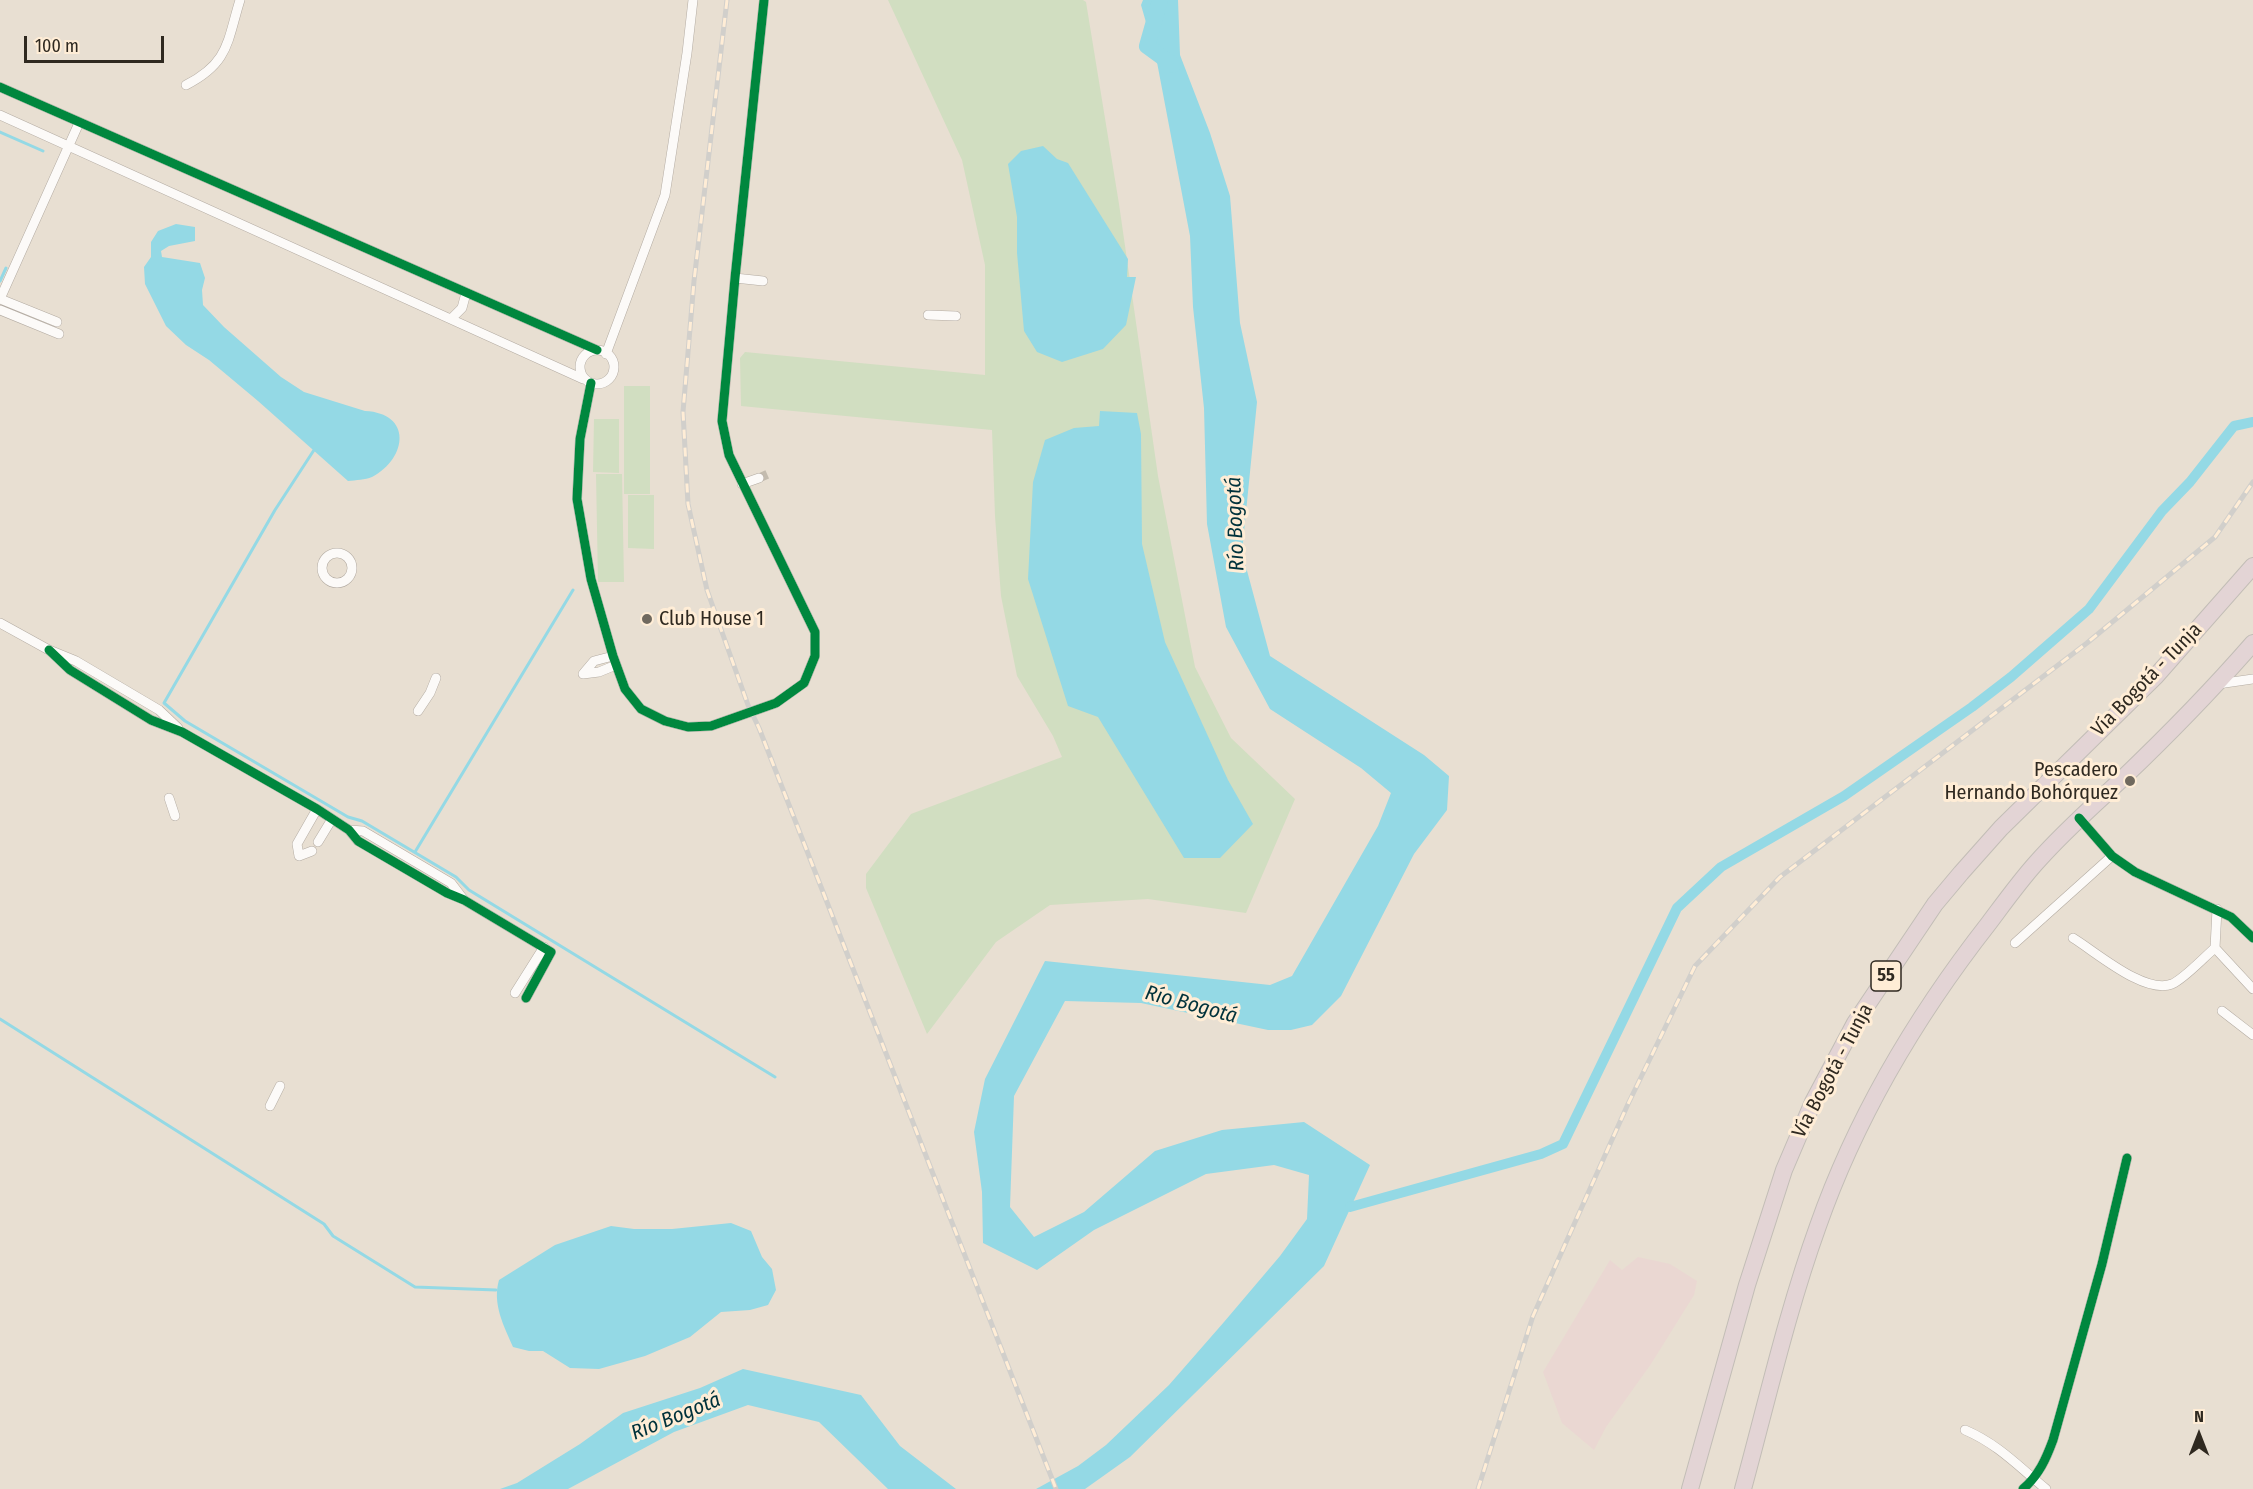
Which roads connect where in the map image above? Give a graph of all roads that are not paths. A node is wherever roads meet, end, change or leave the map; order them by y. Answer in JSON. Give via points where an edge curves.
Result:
{"nodes":[{"id":1,"x":240,"y":0,"type":"edge"},
{"id":2,"x":693,"y":0,"type":"edge"},
{"id":3,"x":764,"y":0,"type":"edge"},
{"id":4,"x":186,"y":85,"type":"dead end"},
{"id":5,"x":0,"y":87,"type":"edge"},
{"id":6,"x":0,"y":115,"type":"edge"},
{"id":7,"x":79,"y":123,"type":"junction"},
{"id":8,"x":69,"y":146,"type":"junction"},
{"id":9,"x":735,"y":278,"type":"junction"},
{"id":10,"x":763,"y":281,"type":"dead end"},
{"id":11,"x":466,"y":293,"type":"junction"},
{"id":12,"x":0,"y":299,"type":"edge"},
{"id":13,"x":0,"y":310,"type":"edge"},
{"id":14,"x":928,"y":315,"type":"dead end"},
{"id":15,"x":956,"y":316,"type":"dead end"},
{"id":16,"x":451,"y":319,"type":"junction"},
{"id":17,"x":57,"y":322,"type":"dead end"},
{"id":18,"x":59,"y":334,"type":"dead end"},
{"id":19,"x":602,"y":352,"type":"junction"},
{"id":20,"x":587,"y":381,"type":"junction"},
{"id":21,"x":759,"y":478,"type":"tunnel mouth"},
{"id":22,"x":742,"y":484,"type":"junction"},
{"id":23,"x":2253,"y":566,"type":"edge"},
{"id":24,"x":0,"y":623,"type":"edge"},
{"id":25,"x":2253,"y":645,"type":"edge"},
{"id":26,"x":613,"y":656,"type":"junction"},
{"id":27,"x":616,"y":666,"type":"junction"},
{"id":28,"x":436,"y":678,"type":"dead end"},
{"id":29,"x":2253,"y":679,"type":"edge"},
{"id":30,"x":2216,"y":684,"type":"junction"},
{"id":31,"x":418,"y":711,"type":"dead end"},
{"id":32,"x":169,"y":798,"type":"dead end"},
{"id":33,"x":317,"y":809,"type":"junction"},
{"id":34,"x":175,"y":816,"type":"dead end"},
{"id":35,"x":2079,"y":818,"type":"junction"},
{"id":36,"x":332,"y":819,"type":"junction"},
{"id":37,"x":318,"y":842,"type":"dead end"},
{"id":38,"x":312,"y":851,"type":"dead end"},
{"id":39,"x":2112,"y":856,"type":"junction"},
{"id":40,"x":2217,"y":909,"type":"junction"},
{"id":41,"x":2073,"y":938,"type":"dead end"},
{"id":42,"x":2253,"y":938,"type":"edge"},
{"id":43,"x":2015,"y":943,"type":"dead end"},
{"id":44,"x":2215,"y":948,"type":"junction"},
{"id":45,"x":547,"y":950,"type":"junction"},
{"id":46,"x":2253,"y":989,"type":"edge"},
{"id":47,"x":515,"y":993,"type":"dead end"},
{"id":48,"x":526,"y":998,"type":"dead end"},
{"id":49,"x":2222,"y":1011,"type":"dead end"},
{"id":50,"x":2253,"y":1035,"type":"edge"},
{"id":51,"x":280,"y":1086,"type":"dead end"},
{"id":52,"x":270,"y":1106,"type":"dead end"},
{"id":53,"x":2127,"y":1158,"type":"dead end"},
{"id":54,"x":1965,"y":1430,"type":"dead end"},
{"id":55,"x":2034,"y":1479,"type":"junction"},
{"id":56,"x":1690,"y":1489,"type":"edge"},
{"id":57,"x":1743,"y":1489,"type":"edge"},
{"id":58,"x":2024,"y":1489,"type":"edge"},
{"id":59,"x":2046,"y":1489,"type":"edge"}],
"edges":[{"from":1,"to":4,"type":"street","via":[[217,65]]},
{"from":2,"to":19,"type":"street","via":[[665,195]]},
{"from":3,"to":9,"type":"street"},
{"from":5,"to":7,"type":"street"},
{"from":6,"to":8,"type":"street"},
{"from":7,"to":8,"type":"street"},
{"from":7,"to":11,"type":"street"},
{"from":8,"to":12,"type":"street"},
{"from":8,"to":16,"type":"street"},
{"from":9,"to":10,"type":"street"},
{"from":9,"to":22,"type":"street","via":[[722,421],[729,456]]},
{"from":11,"to":16,"type":"street","via":[[462,308]]},
{"from":11,"to":19,"type":"street"},
{"from":12,"to":17,"type":"street"},
{"from":13,"to":18,"type":"street"},
{"from":14,"to":15,"type":"street"},
{"from":16,"to":20,"type":"street"},
{"from":19,"to":20,"type":"street","via":[[585,355],[582,360],[580,366]]},
{"from":19,"to":20,"type":"street","via":[[613,364],[611,376],[602,383]]},
{"from":20,"to":26,"type":"street","via":[[577,499],[591,579]]},
{"from":21,"to":22,"type":"street"},
{"from":22,"to":27,"type":"street","via":[[815,632],[815,656],[804,683],[776,703],[711,726],[688,727],[641,709],[625,688]]},
{"from":23,"to":56,"type":"highway","name":"Vía Bogotá - Tunja","number":"55","via":[[2156,676],[2001,828],[1961,873],[1935,904],[1856,1023],[1784,1170]]},
{"from":24,"to":33,"type":"street","via":[[76,661],[159,710],[182,732]]},
{"from":25,"to":30,"type":"highway"},
{"from":26,"to":27,"type":"street"},
{"from":26,"to":27,"type":"street","via":[[594,662],[584,674]]},
{"from":28,"to":31,"type":"street"},
{"from":29,"to":30,"type":"street"},
{"from":30,"to":35,"type":"highway"},
{"from":32,"to":34,"type":"street"},
{"from":33,"to":36,"type":"street"},
{"from":33,"to":38,"type":"street","via":[[297,844],[299,856]]},
{"from":35,"to":39,"type":"street"},
{"from":35,"to":57,"type":"highway","via":[[2035,864],[1962,957],[1871,1102],[1834,1183],[1798,1285]]},
{"from":36,"to":37,"type":"street"},
{"from":36,"to":45,"type":"street","via":[[349,830],[363,831],[451,883],[464,900]]},
{"from":39,"to":40,"type":"street","via":[[2135,872]]},
{"from":39,"to":43,"type":"street"},
{"from":40,"to":42,"type":"street","via":[[2232,917]]},
{"from":40,"to":44,"type":"street"},
{"from":41,"to":44,"type":"street","via":[[2140,981],[2155,986],[2174,983]]},
{"from":44,"to":46,"type":"street"},
{"from":45,"to":47,"type":"street"},
{"from":45,"to":48,"type":"street"},
{"from":49,"to":50,"type":"street"},
{"from":51,"to":52,"type":"street"},
{"from":53,"to":55,"type":"street","via":[[2053,1440]]},
{"from":54,"to":55,"type":"street","via":[[2008,1455]]},
{"from":55,"to":58,"type":"street"},
{"from":55,"to":59,"type":"street"}]}
